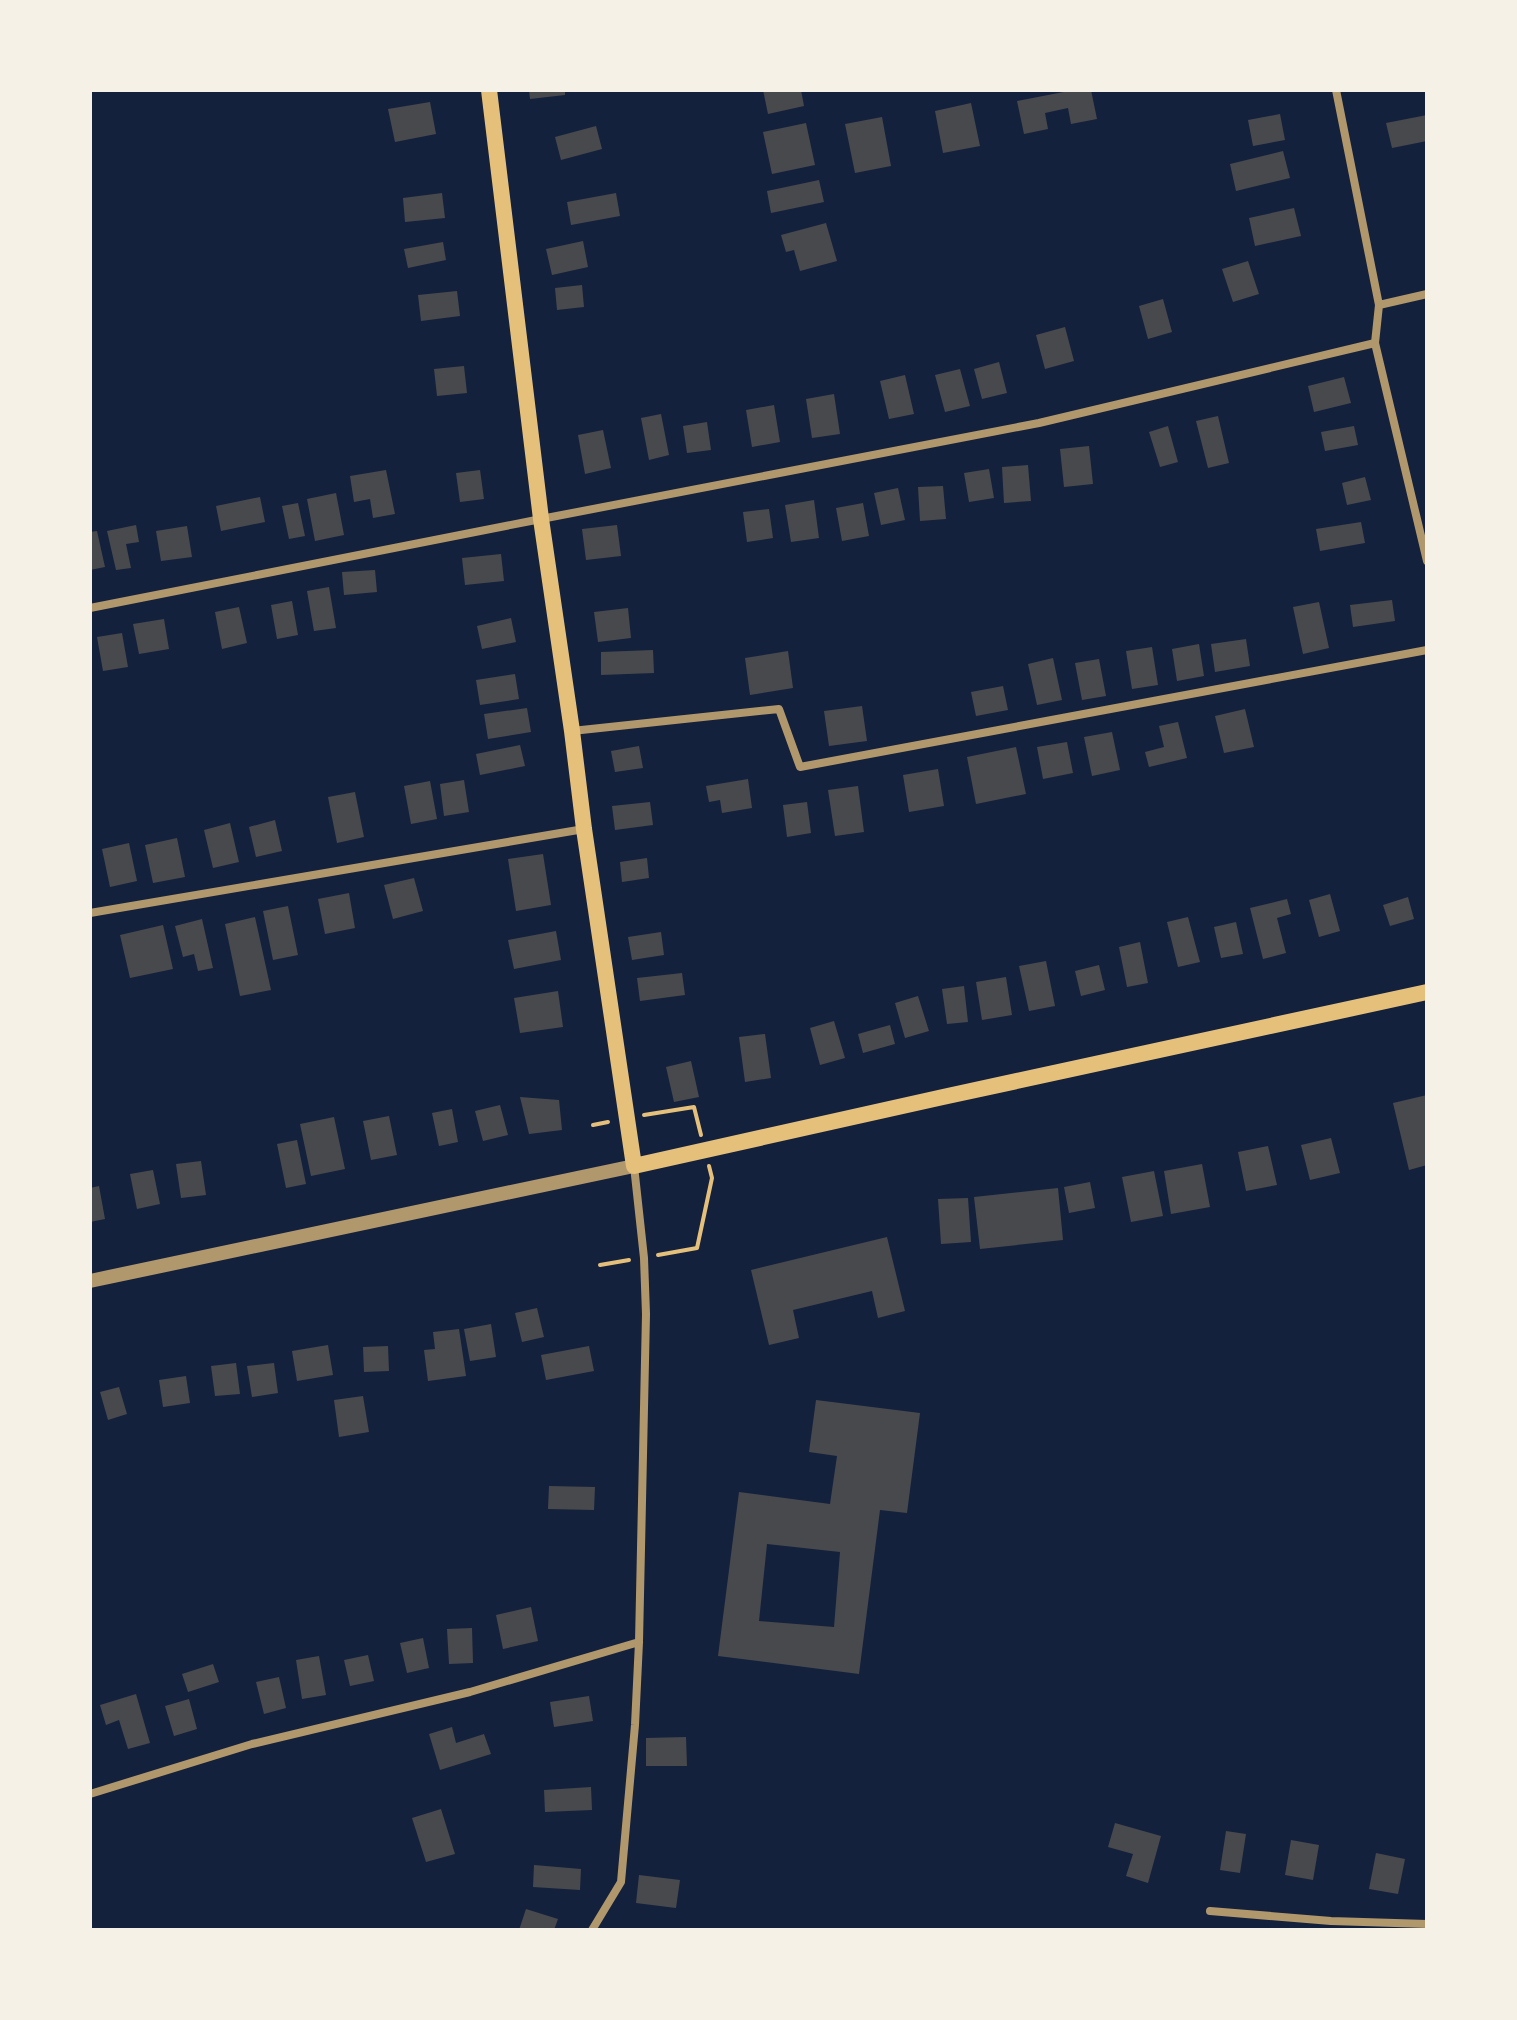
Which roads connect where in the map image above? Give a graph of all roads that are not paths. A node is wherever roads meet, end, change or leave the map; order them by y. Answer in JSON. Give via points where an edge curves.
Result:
{"nodes":[{"id":1,"x":489,"y":90,"type":"edge"},
{"id":2,"x":1336,"y":90,"type":"edge"},
{"id":3,"x":1427,"y":294,"type":"edge"},
{"id":4,"x":1379,"y":305,"type":"junction"},
{"id":5,"x":1375,"y":343,"type":"junction"},
{"id":6,"x":541,"y":519,"type":"junction"},
{"id":7,"x":1427,"y":561,"type":"edge"},
{"id":8,"x":90,"y":608,"type":"edge"},
{"id":9,"x":1427,"y":650,"type":"edge"},
{"id":10,"x":572,"y":731,"type":"junction"},
{"id":11,"x":584,"y":829,"type":"junction"},
{"id":12,"x":90,"y":913,"type":"edge"},
{"id":13,"x":1427,"y":992,"type":"edge"},
{"id":14,"x":634,"y":1166,"type":"junction"},
{"id":15,"x":90,"y":1281,"type":"edge"},
{"id":16,"x":639,"y":1642,"type":"junction"},
{"id":17,"x":90,"y":1794,"type":"edge"},
{"id":18,"x":1210,"y":1911,"type":"dead end"},
{"id":19,"x":1427,"y":1924,"type":"edge"},
{"id":20,"x":592,"y":1930,"type":"edge"}],
"edges":[{"from":1,"to":6,"type":"main road"},
{"from":2,"to":4,"type":"street"},
{"from":3,"to":4,"type":"street"},
{"from":4,"to":5,"type":"street"},
{"from":5,"to":6,"type":"street","via":[[1039,423]]},
{"from":5,"to":7,"type":"street"},
{"from":6,"to":8,"type":"street"},
{"from":6,"to":10,"type":"main road"},
{"from":9,"to":10,"type":"street","via":[[800,767],[779,709]]},
{"from":10,"to":11,"type":"main road"},
{"from":11,"to":12,"type":"street"},
{"from":11,"to":14,"type":"main road"},
{"from":13,"to":14,"type":"main road"},
{"from":14,"to":15,"type":"street"},
{"from":14,"to":16,"type":"street","via":[[646,1314]]},
{"from":16,"to":17,"type":"street","via":[[470,1692],[252,1744]]},
{"from":16,"to":20,"type":"street","via":[[621,1882]]},
{"from":18,"to":19,"type":"street"}]}
